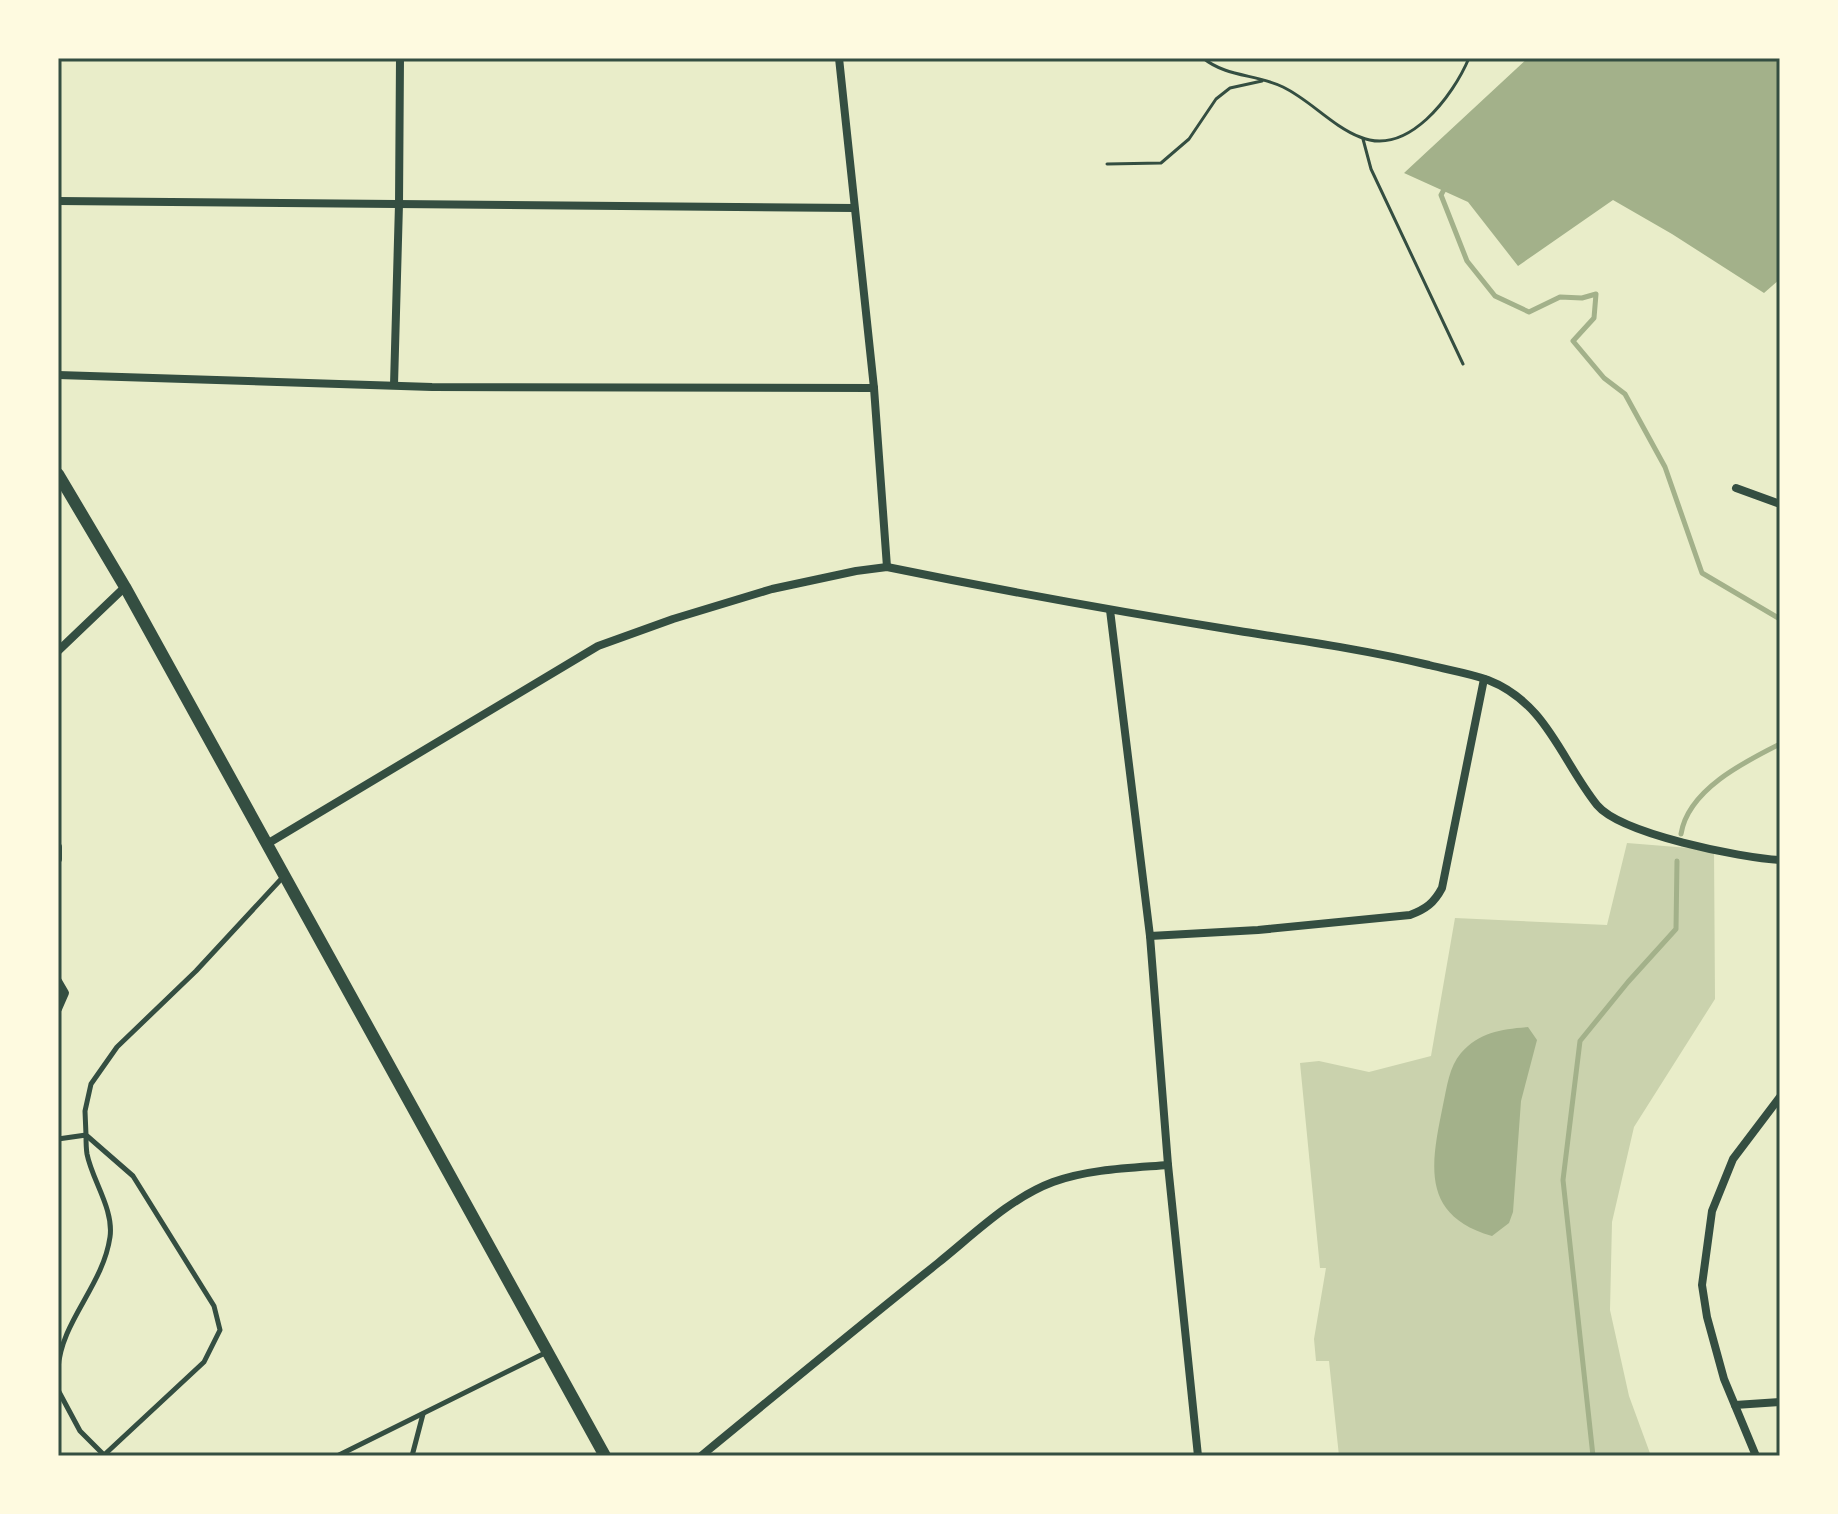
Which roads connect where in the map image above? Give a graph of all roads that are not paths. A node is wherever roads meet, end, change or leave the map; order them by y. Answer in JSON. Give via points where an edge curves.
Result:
{"nodes":[{"id":1,"x":400,"y":58,"type":"edge"},
{"id":2,"x":839,"y":58,"type":"edge"},
{"id":3,"x":58,"y":201,"type":"edge"},
{"id":4,"x":399,"y":204,"type":"junction"},
{"id":5,"x":854,"y":208,"type":"junction"},
{"id":6,"x":58,"y":375,"type":"edge"},
{"id":7,"x":394,"y":385,"type":"junction"},
{"id":8,"x":874,"y":388,"type":"junction"},
{"id":9,"x":58,"y":474,"type":"edge"},
{"id":10,"x":1736,"y":488,"type":"dead end"},
{"id":11,"x":1780,"y":504,"type":"edge"},
{"id":12,"x":887,"y":567,"type":"junction"},
{"id":13,"x":125,"y":587,"type":"junction"},
{"id":14,"x":1110,"y":610,"type":"junction"},
{"id":15,"x":58,"y":651,"type":"edge"},
{"id":16,"x":1484,"y":679,"type":"junction"},
{"id":17,"x":267,"y":844,"type":"junction"},
{"id":18,"x":58,"y":847,"type":"edge"},
{"id":19,"x":58,"y":859,"type":"edge"},
{"id":20,"x":1780,"y":860,"type":"edge"},
{"id":21,"x":284,"y":875,"type":"junction"},
{"id":22,"x":1150,"y":936,"type":"junction"},
{"id":23,"x":58,"y":981,"type":"edge"},
{"id":24,"x":58,"y":1009,"type":"edge"},
{"id":25,"x":1780,"y":1097,"type":"edge"},
{"id":26,"x":86,"y":1135,"type":"junction"},
{"id":27,"x":58,"y":1139,"type":"edge"},
{"id":28,"x":1168,"y":1165,"type":"junction"},
{"id":29,"x":548,"y":1352,"type":"junction"},
{"id":30,"x":58,"y":1369,"type":"edge"},
{"id":31,"x":58,"y":1390,"type":"edge"},
{"id":32,"x":1780,"y":1402,"type":"edge"},
{"id":33,"x":1735,"y":1405,"type":"junction"},
{"id":34,"x":423,"y":1413,"type":"junction"},
{"id":35,"x":103,"y":1456,"type":"edge"},
{"id":36,"x":337,"y":1456,"type":"edge"},
{"id":37,"x":412,"y":1456,"type":"edge"},
{"id":38,"x":605,"y":1456,"type":"edge"},
{"id":39,"x":701,"y":1456,"type":"edge"},
{"id":40,"x":1198,"y":1456,"type":"edge"},
{"id":41,"x":1756,"y":1456,"type":"edge"}],
"edges":[{"from":1,"to":4,"type":"street"},
{"from":2,"to":5,"type":"street"},
{"from":3,"to":4,"type":"street"},
{"from":4,"to":5,"type":"street"},
{"from":4,"to":7,"type":"street"},
{"from":5,"to":8,"type":"street"},
{"from":6,"to":7,"type":"street"},
{"from":7,"to":8,"type":"street"},
{"from":8,"to":12,"type":"street"},
{"from":9,"to":13,"type":"street"},
{"from":10,"to":11,"type":"street"},
{"from":12,"to":14,"type":"street"},
{"from":12,"to":17,"type":"street","via":[[772,589],[598,646]]},
{"from":13,"to":15,"type":"street"},
{"from":13,"to":17,"type":"street"},
{"from":14,"to":16,"type":"street","via":[[1373,652]]},
{"from":14,"to":22,"type":"street"},
{"from":16,"to":20,"type":"street","via":[[1508,689],[1528,707],[1556,738],[1598,807],[1617,821],[1693,844]]},
{"from":16,"to":22,"type":"street","via":[[1442,888],[1425,909],[1410,915],[1258,930]]},
{"from":17,"to":21,"type":"street"},
{"from":18,"to":19,"type":"street"},
{"from":21,"to":26,"type":"lane","via":[[117,1047],[91,1084]]},
{"from":21,"to":29,"type":"street"},
{"from":22,"to":28,"type":"street"},
{"from":23,"to":24,"type":"street","via":[[65,993]]},
{"from":25,"to":33,"type":"street","via":[[1733,1159],[1712,1211],[1702,1285]]},
{"from":26,"to":27,"type":"lane"},
{"from":26,"to":30,"type":"lane","via":[[111,1235],[98,1279],[59,1350]]},
{"from":26,"to":35,"type":"lane","via":[[133,1176],[214,1306],[220,1330],[204,1362]]},
{"from":28,"to":39,"type":"street","via":[[1080,1175],[1031,1193]]},
{"from":28,"to":40,"type":"street"},
{"from":29,"to":34,"type":"lane"},
{"from":29,"to":38,"type":"street"},
{"from":31,"to":35,"type":"lane","via":[[80,1431]]},
{"from":32,"to":33,"type":"street"},
{"from":33,"to":41,"type":"street"},
{"from":34,"to":36,"type":"lane"},
{"from":34,"to":37,"type":"lane"}]}
